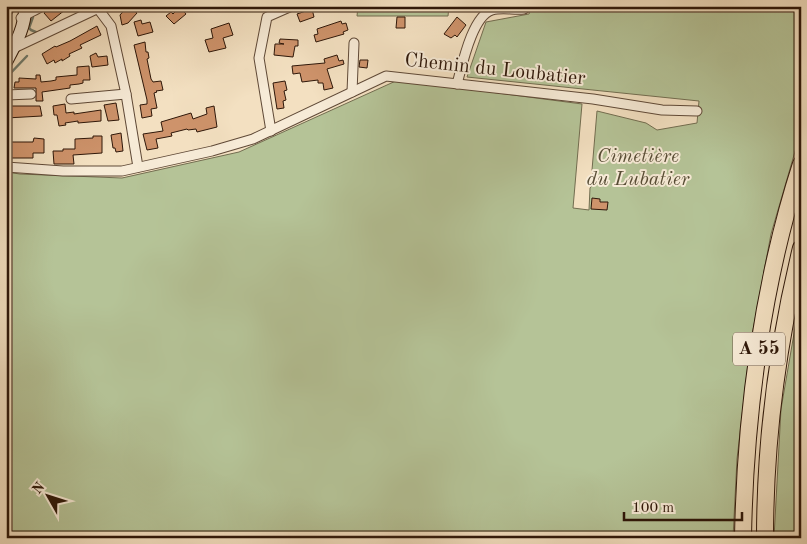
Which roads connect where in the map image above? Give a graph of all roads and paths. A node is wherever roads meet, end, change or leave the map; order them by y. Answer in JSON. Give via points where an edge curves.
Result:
{"nodes":[{"id":1,"x":9,"y":6,"type":"edge"},
{"id":2,"x":15,"y":6,"type":"edge"},
{"id":3,"x":42,"y":6,"type":"edge"},
{"id":4,"x":292,"y":6,"type":"edge"},
{"id":5,"x":528,"y":6,"type":"edge"},
{"id":6,"x":101,"y":8,"type":"edge"},
{"id":7,"x":6,"y":11,"type":"edge"},
{"id":8,"x":22,"y":18,"type":"edge"},
{"id":9,"x":354,"y":43,"type":"dead end"},
{"id":10,"x":14,"y":48,"type":"junction"},
{"id":11,"x":6,"y":62,"type":"edge"},
{"id":12,"x":457,"y":84,"type":"junction"},
{"id":13,"x":352,"y":92,"type":"junction"},
{"id":14,"x":30,"y":94,"type":"dead end"},
{"id":15,"x":126,"y":94,"type":"junction"},
{"id":16,"x":6,"y":95,"type":"edge"},
{"id":17,"x":71,"y":99,"type":"dead end"},
{"id":18,"x":697,"y":111,"type":"dead end"},
{"id":19,"x":271,"y":131,"type":"junction"},
{"id":20,"x":801,"y":164,"type":"edge"},
{"id":21,"x":138,"y":167,"type":"junction"},
{"id":22,"x":6,"y":168,"type":"edge"},
{"id":23,"x":801,"y":248,"type":"edge"},
{"id":24,"x":743,"y":538,"type":"edge"},
{"id":25,"x":765,"y":538,"type":"edge"}],
"edges":[{"from":1,"to":7,"type":"street"},
{"from":2,"to":8,"type":"street"},
{"from":3,"to":8,"type":"street"},
{"from":4,"to":19,"type":"street","via":[[267,17],[260,58]]},
{"from":5,"to":12,"type":"street","via":[[491,10],[484,15],[471,34]]},
{"from":6,"to":10,"type":"street"},
{"from":6,"to":15,"type":"street","via":[[111,26]]},
{"from":8,"to":10,"type":"street"},
{"from":9,"to":13,"type":"street"},
{"from":10,"to":11,"type":"street"},
{"from":12,"to":13,"type":"street","name":"Chemin du Loubatier","via":[[386,76]]},
{"from":12,"to":18,"type":"street","name":"Chemin du Loubatier"},
{"from":13,"to":19,"type":"street","name":"Chemin du Loubatier"},
{"from":14,"to":16,"type":"street"},
{"from":15,"to":17,"type":"street"},
{"from":15,"to":21,"type":"street"},
{"from":19,"to":21,"type":"street","name":"Chemin du Loubatier","via":[[212,151]]},
{"from":20,"to":24,"type":"highway","number":"A 55","via":[[770,286],[753,387]]},
{"from":21,"to":22,"type":"street","name":"Chemin du Loubatier","via":[[122,171]]},
{"from":23,"to":25,"type":"highway","number":"A 55","via":[[790,294],[775,391]]}]}
